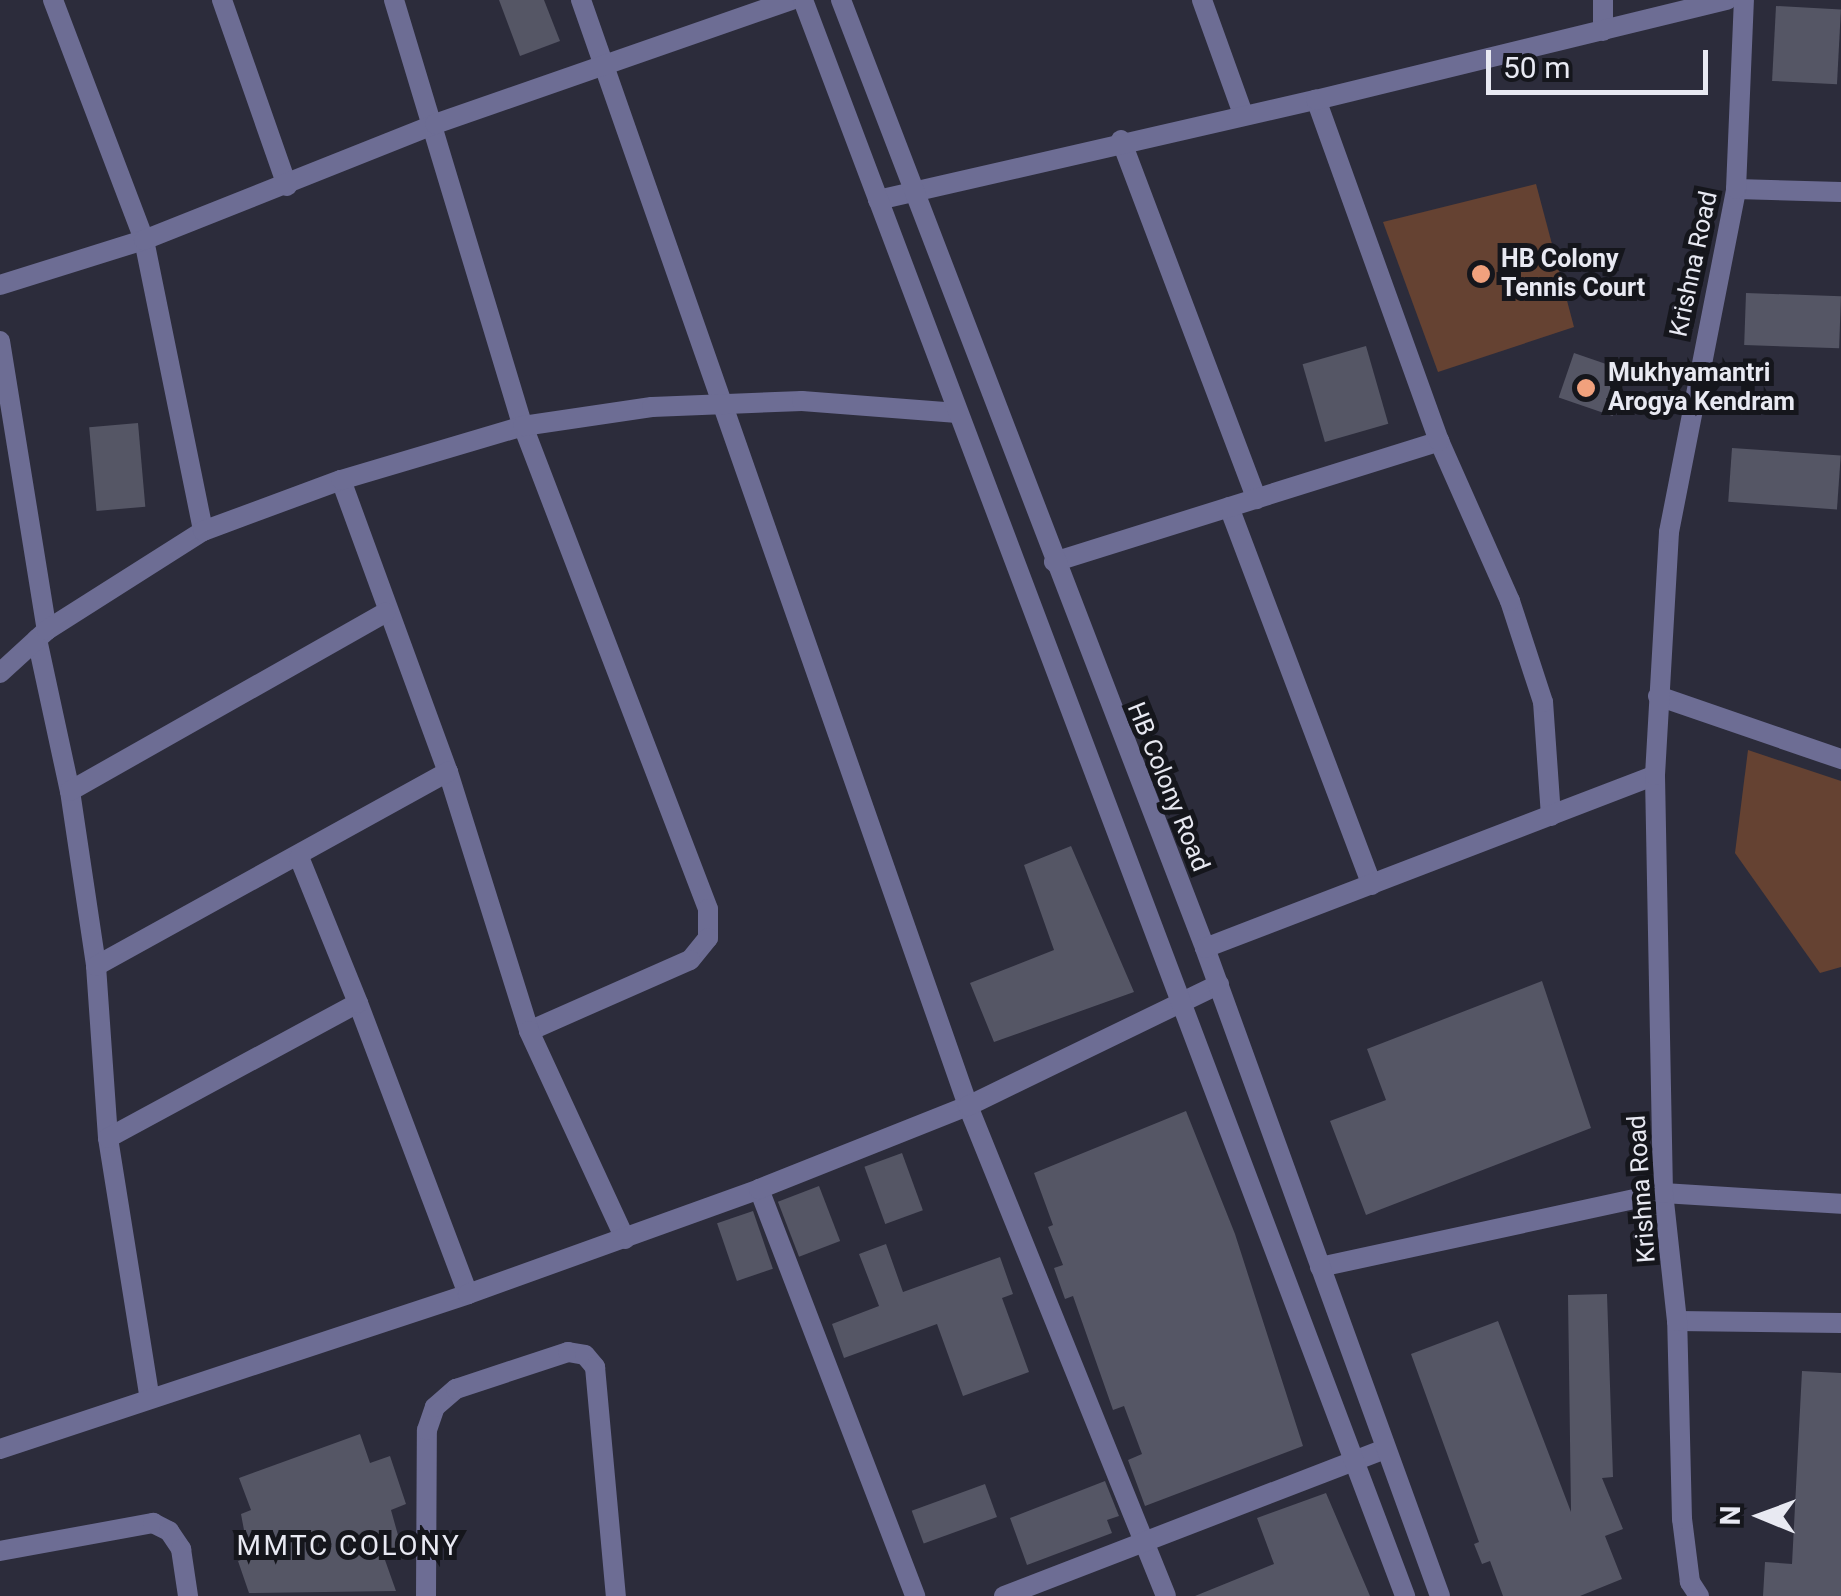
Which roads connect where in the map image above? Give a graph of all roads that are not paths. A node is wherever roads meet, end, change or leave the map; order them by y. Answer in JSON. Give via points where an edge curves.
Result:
{"nodes":[{"id":1,"x":53,"y":0,"type":"edge"},
{"id":2,"x":222,"y":0,"type":"edge"},
{"id":3,"x":394,"y":0,"type":"edge"},
{"id":4,"x":581,"y":0,"type":"edge"},
{"id":5,"x":792,"y":0,"type":"edge"},
{"id":6,"x":803,"y":0,"type":"edge"},
{"id":7,"x":841,"y":0,"type":"edge"},
{"id":8,"x":1202,"y":0,"type":"edge"},
{"id":9,"x":1603,"y":0,"type":"edge"},
{"id":10,"x":1727,"y":0,"type":"edge"},
{"id":11,"x":1744,"y":0,"type":"edge"},
{"id":12,"x":1603,"y":31,"type":"junction"},
{"id":13,"x":604,"y":64,"type":"junction"},
{"id":14,"x":1316,"y":100,"type":"junction"},
{"id":15,"x":1243,"y":114,"type":"junction"},
{"id":16,"x":435,"y":124,"type":"junction"},
{"id":17,"x":1121,"y":140,"type":"junction"},
{"id":18,"x":288,"y":186,"type":"junction"},
{"id":19,"x":912,"y":188,"type":"junction"},
{"id":20,"x":1736,"y":189,"type":"junction"},
{"id":21,"x":1841,"y":192,"type":"edge"},
{"id":22,"x":878,"y":200,"type":"junction"},
{"id":23,"x":144,"y":240,"type":"junction"},
{"id":24,"x":0,"y":284,"type":"edge"},
{"id":25,"x":0,"y":341,"type":"edge"},
{"id":26,"x":723,"y":404,"type":"junction"},
{"id":27,"x":958,"y":413,"type":"junction"},
{"id":28,"x":523,"y":426,"type":"junction"},
{"id":29,"x":1438,"y":442,"type":"junction"},
{"id":30,"x":341,"y":480,"type":"junction"},
{"id":31,"x":1257,"y":499,"type":"junction"},
{"id":32,"x":1229,"y":508,"type":"junction"},
{"id":33,"x":204,"y":531,"type":"junction"},
{"id":34,"x":1054,"y":562,"type":"junction"},
{"id":35,"x":384,"y":613,"type":"junction"},
{"id":36,"x":42,"y":634,"type":"junction"},
{"id":37,"x":0,"y":672,"type":"edge"},
{"id":38,"x":1658,"y":696,"type":"junction"},
{"id":39,"x":1841,"y":759,"type":"edge"},
{"id":40,"x":448,"y":772,"type":"junction"},
{"id":41,"x":1655,"y":774,"type":"junction"},
{"id":42,"x":70,"y":790,"type":"junction"},
{"id":43,"x":1551,"y":816,"type":"junction"},
{"id":44,"x":299,"y":857,"type":"junction"},
{"id":45,"x":1372,"y":885,"type":"junction"},
{"id":46,"x":1206,"y":948,"type":"junction"},
{"id":47,"x":96,"y":966,"type":"junction"},
{"id":48,"x":1218,"y":984,"type":"junction"},
{"id":49,"x":1185,"y":1000,"type":"junction"},
{"id":50,"x":358,"y":1002,"type":"junction"},
{"id":51,"x":529,"y":1030,"type":"junction"},
{"id":52,"x":968,"y":1106,"type":"junction"},
{"id":53,"x":108,"y":1138,"type":"junction"},
{"id":54,"x":760,"y":1189,"type":"junction"},
{"id":55,"x":1663,"y":1193,"type":"junction"},
{"id":56,"x":1841,"y":1204,"type":"edge"},
{"id":57,"x":624,"y":1239,"type":"junction"},
{"id":58,"x":1320,"y":1267,"type":"junction"},
{"id":59,"x":468,"y":1294,"type":"junction"},
{"id":60,"x":1677,"y":1322,"type":"junction"},
{"id":61,"x":1841,"y":1323,"type":"edge"},
{"id":62,"x":149,"y":1396,"type":"junction"},
{"id":63,"x":0,"y":1448,"type":"edge"},
{"id":64,"x":1385,"y":1448,"type":"junction"},
{"id":65,"x":1352,"y":1461,"type":"junction"},
{"id":66,"x":1145,"y":1540,"type":"junction"},
{"id":67,"x":0,"y":1551,"type":"edge"},
{"id":68,"x":188,"y":1596,"type":"edge"},
{"id":69,"x":426,"y":1596,"type":"edge"},
{"id":70,"x":616,"y":1596,"type":"edge"},
{"id":71,"x":915,"y":1596,"type":"edge"},
{"id":72,"x":1004,"y":1596,"type":"edge"},
{"id":73,"x":1166,"y":1596,"type":"edge"},
{"id":74,"x":1404,"y":1596,"type":"edge"},
{"id":75,"x":1440,"y":1596,"type":"edge"},
{"id":76,"x":1699,"y":1596,"type":"edge"}],
"edges":[{"from":1,"to":23,"type":"street"},
{"from":2,"to":18,"type":"street"},
{"from":3,"to":16,"type":"street"},
{"from":4,"to":13,"type":"street"},
{"from":5,"to":13,"type":"street"},
{"from":6,"to":22,"type":"street"},
{"from":7,"to":19,"type":"street","name":"HB Colony Road"},
{"from":8,"to":15,"type":"street"},
{"from":9,"to":12,"type":"street"},
{"from":10,"to":12,"type":"street"},
{"from":11,"to":20,"type":"street","name":"Krishna Road"},
{"from":12,"to":14,"type":"street"},
{"from":13,"to":16,"type":"street"},
{"from":13,"to":26,"type":"street"},
{"from":14,"to":15,"type":"street"},
{"from":14,"to":29,"type":"street"},
{"from":15,"to":17,"type":"street"},
{"from":16,"to":18,"type":"street"},
{"from":16,"to":28,"type":"street"},
{"from":17,"to":19,"type":"street"},
{"from":17,"to":31,"type":"street"},
{"from":18,"to":23,"type":"street"},
{"from":19,"to":22,"type":"street"},
{"from":19,"to":34,"type":"street","name":"HB Colony Road"},
{"from":20,"to":21,"type":"street"},
{"from":20,"to":38,"type":"street","name":"Krishna Road","via":[[1669,532]]},
{"from":22,"to":27,"type":"street"},
{"from":23,"to":24,"type":"street"},
{"from":23,"to":33,"type":"street"},
{"from":25,"to":36,"type":"street"},
{"from":26,"to":27,"type":"street","via":[[802,401]]},
{"from":26,"to":28,"type":"street","via":[[652,406]]},
{"from":26,"to":52,"type":"street"},
{"from":27,"to":49,"type":"street"},
{"from":28,"to":30,"type":"street"},
{"from":28,"to":51,"type":"street","via":[[708,908],[708,938],[690,960]]},
{"from":29,"to":31,"type":"street"},
{"from":29,"to":43,"type":"street","via":[[1510,601],[1543,702]]},
{"from":30,"to":33,"type":"street"},
{"from":30,"to":35,"type":"street"},
{"from":31,"to":32,"type":"street"},
{"from":32,"to":34,"type":"street"},
{"from":32,"to":45,"type":"street"},
{"from":33,"to":36,"type":"street"},
{"from":34,"to":46,"type":"street","name":"HB Colony Road"},
{"from":35,"to":40,"type":"street"},
{"from":35,"to":42,"type":"street"},
{"from":36,"to":37,"type":"street"},
{"from":36,"to":42,"type":"street"},
{"from":38,"to":39,"type":"street"},
{"from":38,"to":41,"type":"street","name":"Krishna Road"},
{"from":40,"to":44,"type":"street"},
{"from":40,"to":51,"type":"street"},
{"from":41,"to":43,"type":"street"},
{"from":41,"to":55,"type":"street","name":"Krishna Road"},
{"from":42,"to":47,"type":"street"},
{"from":43,"to":45,"type":"street"},
{"from":44,"to":47,"type":"street"},
{"from":44,"to":50,"type":"street"},
{"from":45,"to":46,"type":"street"},
{"from":46,"to":48,"type":"street","name":"HB Colony Road"},
{"from":47,"to":53,"type":"street"},
{"from":48,"to":49,"type":"street"},
{"from":48,"to":58,"type":"street","name":"HB Colony Road"},
{"from":49,"to":52,"type":"street"},
{"from":49,"to":65,"type":"street"},
{"from":50,"to":53,"type":"street"},
{"from":50,"to":59,"type":"street"},
{"from":51,"to":57,"type":"street"},
{"from":52,"to":54,"type":"street"},
{"from":52,"to":66,"type":"street"},
{"from":53,"to":62,"type":"street"},
{"from":54,"to":57,"type":"street"},
{"from":54,"to":71,"type":"street"},
{"from":55,"to":56,"type":"street"},
{"from":55,"to":58,"type":"street"},
{"from":55,"to":60,"type":"street","name":"Krishna Road"},
{"from":57,"to":59,"type":"street"},
{"from":58,"to":64,"type":"street","name":"HB Colony Road"},
{"from":59,"to":62,"type":"street"},
{"from":60,"to":61,"type":"street"},
{"from":60,"to":76,"type":"street","name":"Krishna Road","via":[[1682,1519],[1690,1582]]},
{"from":62,"to":63,"type":"street"},
{"from":64,"to":65,"type":"street"},
{"from":64,"to":75,"type":"street","name":"HB Colony Road"},
{"from":65,"to":66,"type":"street"},
{"from":65,"to":74,"type":"street"},
{"from":66,"to":72,"type":"street"},
{"from":66,"to":73,"type":"street"},
{"from":67,"to":68,"type":"street","via":[[153,1522],[181,1550]]},
{"from":69,"to":70,"type":"street","via":[[427,1430],[434,1406],[456,1388],[568,1352],[585,1355],[595,1366]]}]}
